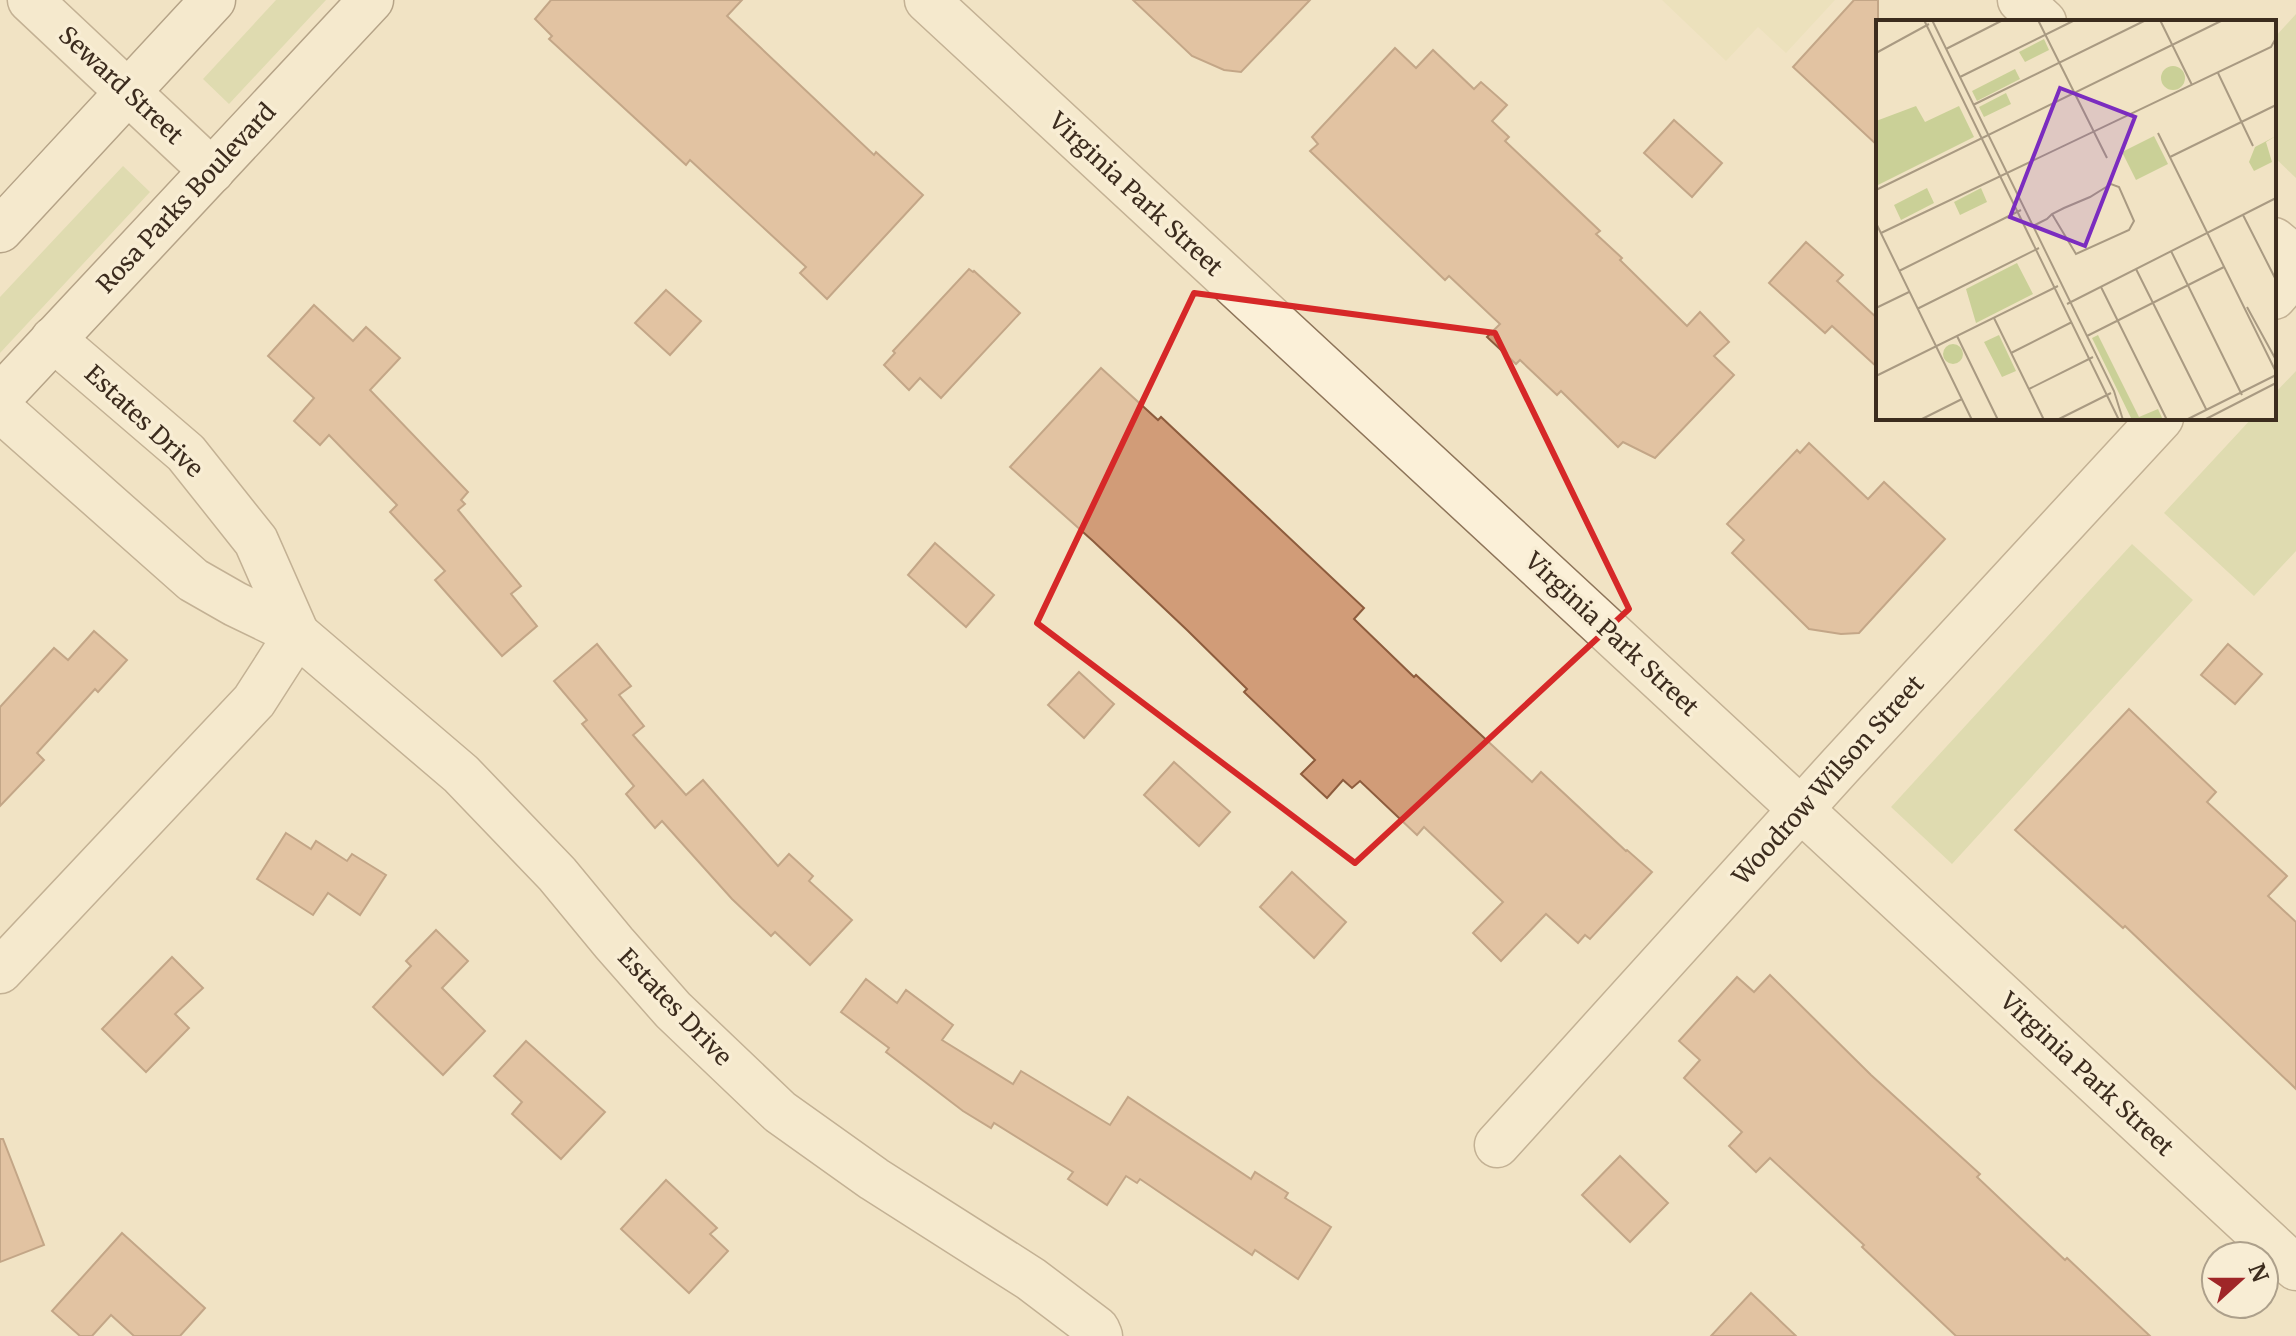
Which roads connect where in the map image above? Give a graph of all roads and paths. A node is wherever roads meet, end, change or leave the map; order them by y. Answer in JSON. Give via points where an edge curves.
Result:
{"nodes":[{"id":1,"x":30,"y":0,"type":"edge"},
{"id":2,"x":213,"y":0,"type":"edge"},
{"id":3,"x":371,"y":0,"type":"edge"},
{"id":4,"x":927,"y":0,"type":"edge"},
{"id":5,"x":2020,"y":0,"type":"edge"},
{"id":6,"x":2042,"y":20,"type":"edge"},
{"id":7,"x":130,"y":91,"type":"junction"},
{"id":8,"x":212,"y":171,"type":"junction"},
{"id":9,"x":0,"y":230,"type":"edge"},
{"id":10,"x":2276,"y":242,"type":"edge"},
{"id":11,"x":2296,"y":258,"type":"edge"},
{"id":12,"x":2296,"y":272,"type":"edge"},
{"id":13,"x":2276,"y":295,"type":"edge"},
{"id":14,"x":53,"y":339,"type":"junction"},
{"id":15,"x":0,"y":397,"type":"edge"},
{"id":16,"x":0,"y":409,"type":"edge"},
{"id":17,"x":2159,"y":420,"type":"edge"},
{"id":18,"x":297,"y":634,"type":"junction"},
{"id":19,"x":1802,"y":810,"type":"junction"},
{"id":20,"x":0,"y":971,"type":"edge"},
{"id":21,"x":1497,"y":1145,"type":"dead end"},
{"id":22,"x":2296,"y":1268,"type":"edge"},
{"id":23,"x":1105,"y":1334,"type":"edge"}],
"edges":[{"from":1,"to":7,"type":"street","name":"Seward Street"},
{"from":2,"to":7,"type":"street"},
{"from":3,"to":8,"type":"street","name":"Rosa Parks Boulevard"},
{"from":4,"to":19,"type":"street","name":"Virginia Park Street"},
{"from":5,"to":6,"type":"street"},
{"from":7,"to":8,"type":"street","name":"Seward Street"},
{"from":7,"to":9,"type":"street"},
{"from":8,"to":14,"type":"street","name":"Rosa Parks Boulevard"},
{"from":10,"to":11,"type":"street"},
{"from":12,"to":13,"type":"street"},
{"from":14,"to":15,"type":"street","name":"Rosa Parks Boulevard"},
{"from":14,"to":18,"type":"street","name":"Estates Drive","via":[[186,453],[256,541]]},
{"from":16,"to":18,"type":"street","name":"Estates Drive","via":[[193,580]]},
{"from":17,"to":19,"type":"street","name":"Woodrow Wilson Street"},
{"from":18,"to":20,"type":"street","via":[[254,701]]},
{"from":18,"to":23,"type":"street","name":"Estates Drive","via":[[461,774],[557,874],[673,1010],[780,1112]]},
{"from":19,"to":21,"type":"street","name":"Woodrow Wilson Street"},
{"from":19,"to":22,"type":"street","name":"Virginia Park Street"}]}
